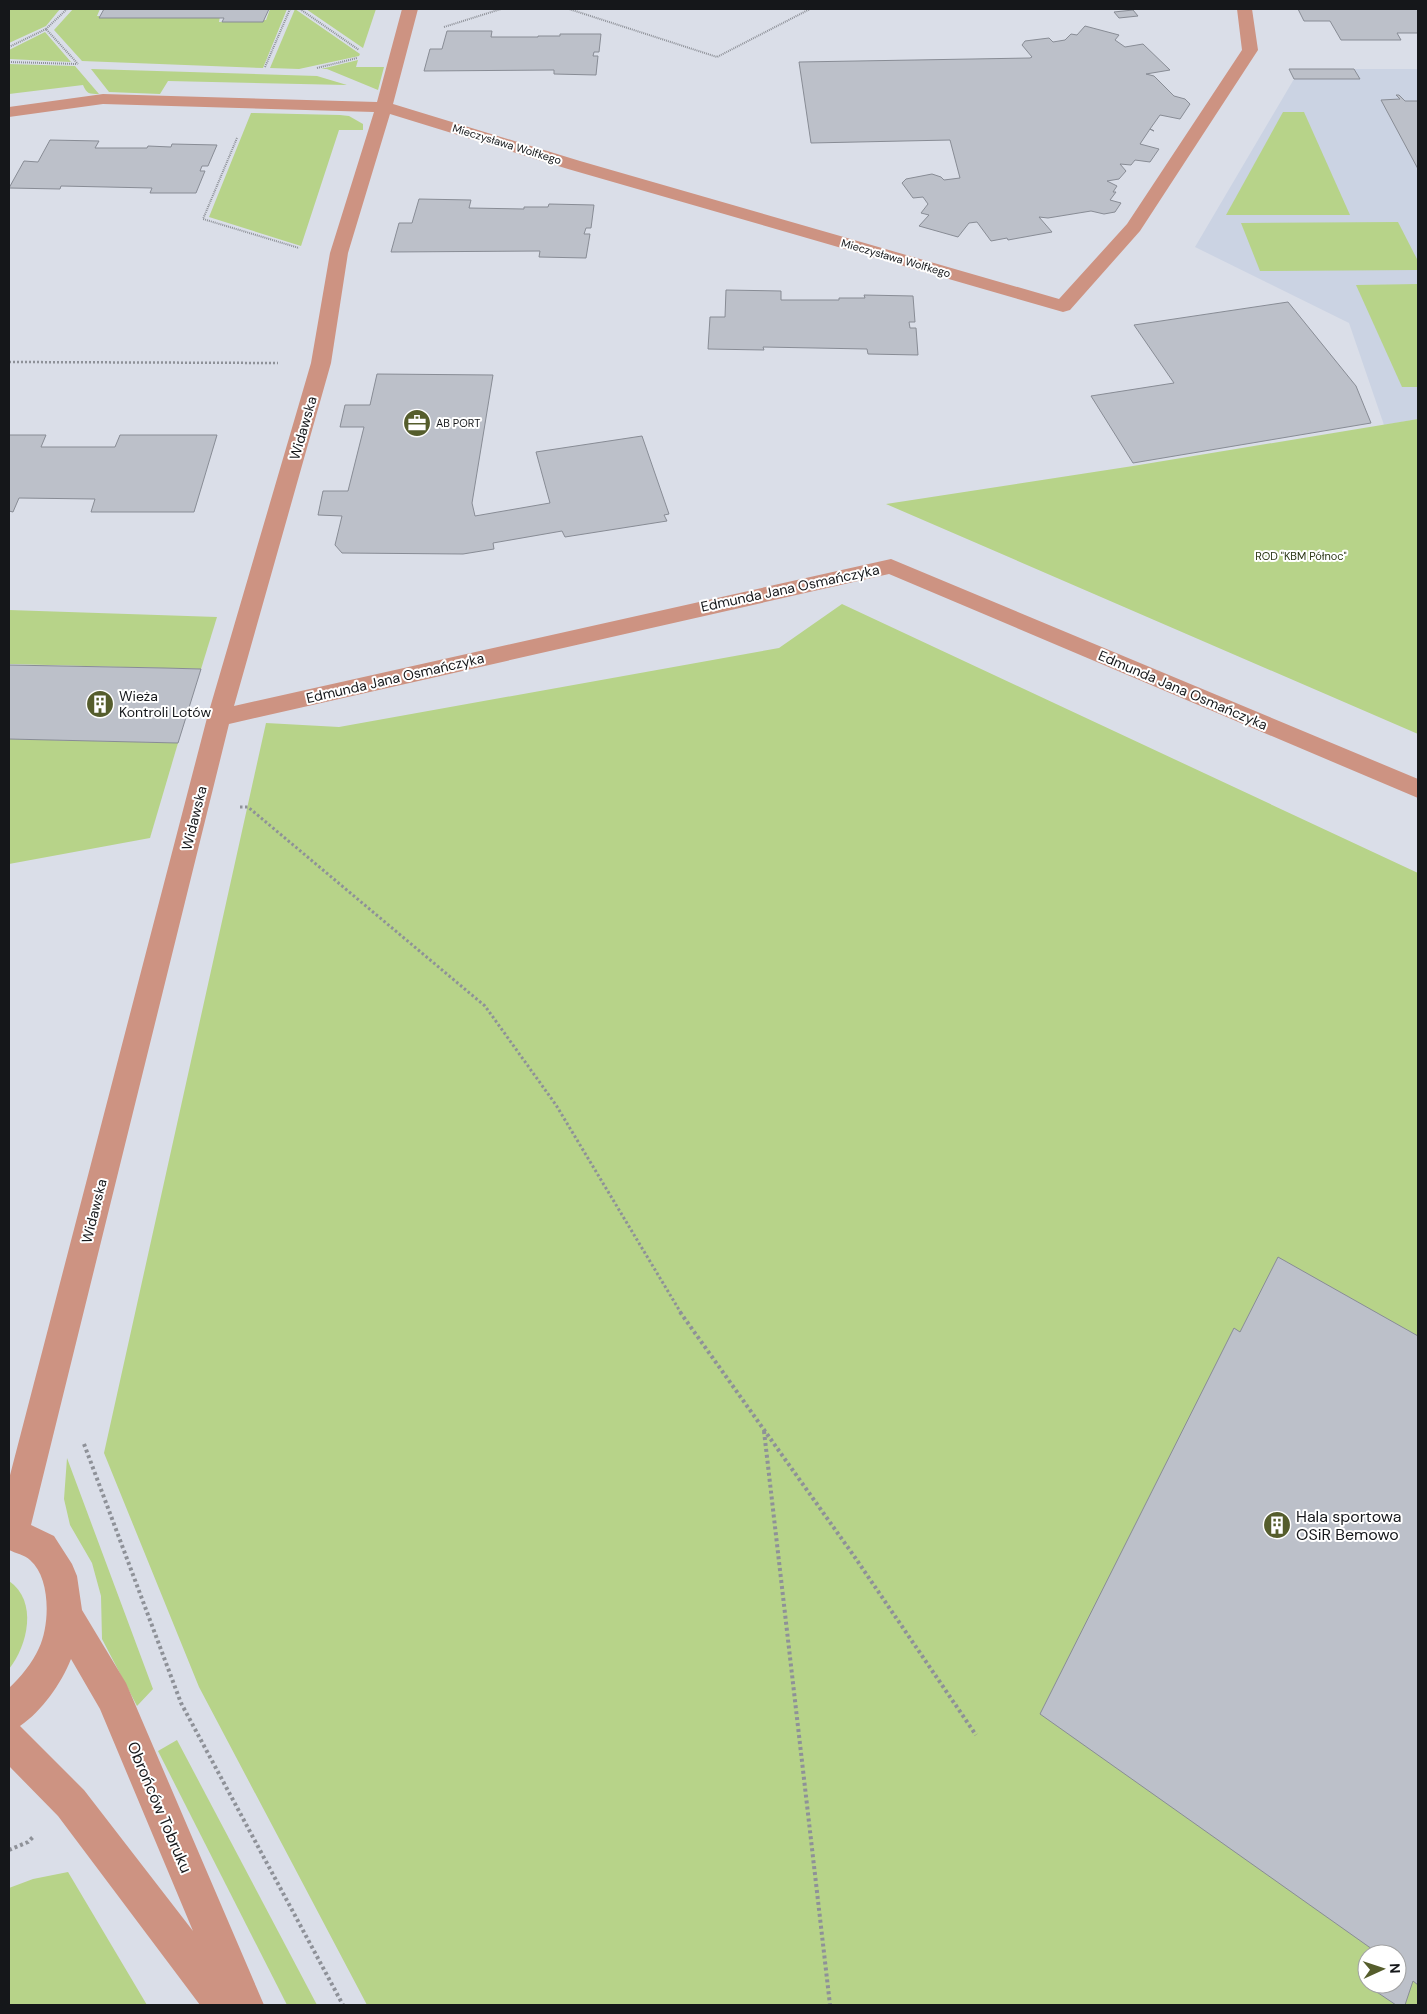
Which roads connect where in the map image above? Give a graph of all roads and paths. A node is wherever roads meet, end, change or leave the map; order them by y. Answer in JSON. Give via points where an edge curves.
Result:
{"nodes":[{"id":1,"x":67,"y":9,"type":"edge"},
{"id":2,"x":290,"y":9,"type":"edge"},
{"id":3,"x":300,"y":9,"type":"edge"},
{"id":4,"x":410,"y":9,"type":"edge"},
{"id":5,"x":501,"y":9,"type":"edge"},
{"id":6,"x":569,"y":9,"type":"edge"},
{"id":7,"x":810,"y":9,"type":"edge"},
{"id":8,"x":1244,"y":9,"type":"edge"},
{"id":9,"x":46,"y":29,"type":"junction"},
{"id":10,"x":400,"y":46,"type":"junction"},
{"id":11,"x":9,"y":47,"type":"edge"},
{"id":12,"x":360,"y":50,"type":"dead end"},
{"id":13,"x":362,"y":57,"type":"dead end"},
{"id":14,"x":9,"y":62,"type":"edge"},
{"id":15,"x":264,"y":70,"type":"dead end"},
{"id":16,"x":309,"y":70,"type":"dead end"},
{"id":17,"x":384,"y":107,"type":"junction"},
{"id":18,"x":9,"y":112,"type":"edge"},
{"id":19,"x":236,"y":138,"type":"dead end"},
{"id":20,"x":300,"y":249,"type":"dead end"},
{"id":21,"x":9,"y":362,"type":"edge"},
{"id":22,"x":321,"y":363,"type":"junction"},
{"id":23,"x":219,"y":718,"type":"junction"},
{"id":24,"x":1418,"y":789,"type":"edge"},
{"id":25,"x":248,"y":807,"type":"dead end"},
{"id":26,"x":764,"y":1430,"type":"junction"},
{"id":27,"x":38,"y":1433,"type":"junction"},
{"id":28,"x":10,"y":1532,"type":"edge"},
{"id":29,"x":65,"y":1615,"type":"junction"},
{"id":30,"x":9,"y":1713,"type":"edge"},
{"id":31,"x":976,"y":1735,"type":"dead end"},
{"id":32,"x":9,"y":1740,"type":"edge"},
{"id":33,"x":224,"y":2005,"type":"edge"},
{"id":34,"x":244,"y":2005,"type":"edge"},
{"id":35,"x":343,"y":2005,"type":"edge"},
{"id":36,"x":830,"y":2005,"type":"edge"}],
"edges":[{"from":1,"to":9,"type":"path"},
{"from":2,"to":15,"type":"path"},
{"from":3,"to":12,"type":"path"},
{"from":4,"to":10,"type":"street"},
{"from":5,"to":10,"type":"path","via":[[440,28]]},
{"from":6,"to":7,"type":"path","via":[[717,57]]},
{"from":8,"to":17,"type":"street","name":"Mieczysława Wolfkego","via":[[1250,50],[1134,227],[1063,306]]},
{"from":9,"to":11,"type":"path"},
{"from":9,"to":14,"type":"path","via":[[78,64]]},
{"from":10,"to":17,"type":"street"},
{"from":13,"to":16,"type":"path"},
{"from":17,"to":18,"type":"street","name":"Mieczysława Wolfkego","via":[[103,99]]},
{"from":17,"to":22,"type":"street","name":"Widawska","via":[[339,253]]},
{"from":19,"to":20,"type":"path","via":[[203,219]]},
{"from":21,"to":22,"type":"path"},
{"from":22,"to":23,"type":"street","name":"Widawska"},
{"from":23,"to":24,"type":"street","name":"Edmunda Jana Osmańczyka","via":[[891,566]]},
{"from":23,"to":27,"type":"street","name":"Widawska"},
{"from":25,"to":26,"type":"path","via":[[486,1006],[556,1105],[680,1312]]},
{"from":26,"to":31,"type":"path"},
{"from":26,"to":36,"type":"path"},
{"from":27,"to":28,"type":"street","name":"Widawska"},
{"from":27,"to":35,"type":"path","via":[[81,1436],[181,1703]]},
{"from":28,"to":29,"type":"street","via":[[42,1548],[60,1576]]},
{"from":29,"to":30,"type":"street","via":[[55,1656],[28,1696]]},
{"from":29,"to":34,"type":"street","name":"Obrońców Tobruku","via":[[113,1696]]},
{"from":32,"to":33,"type":"street","via":[[70,1803]]}]}
